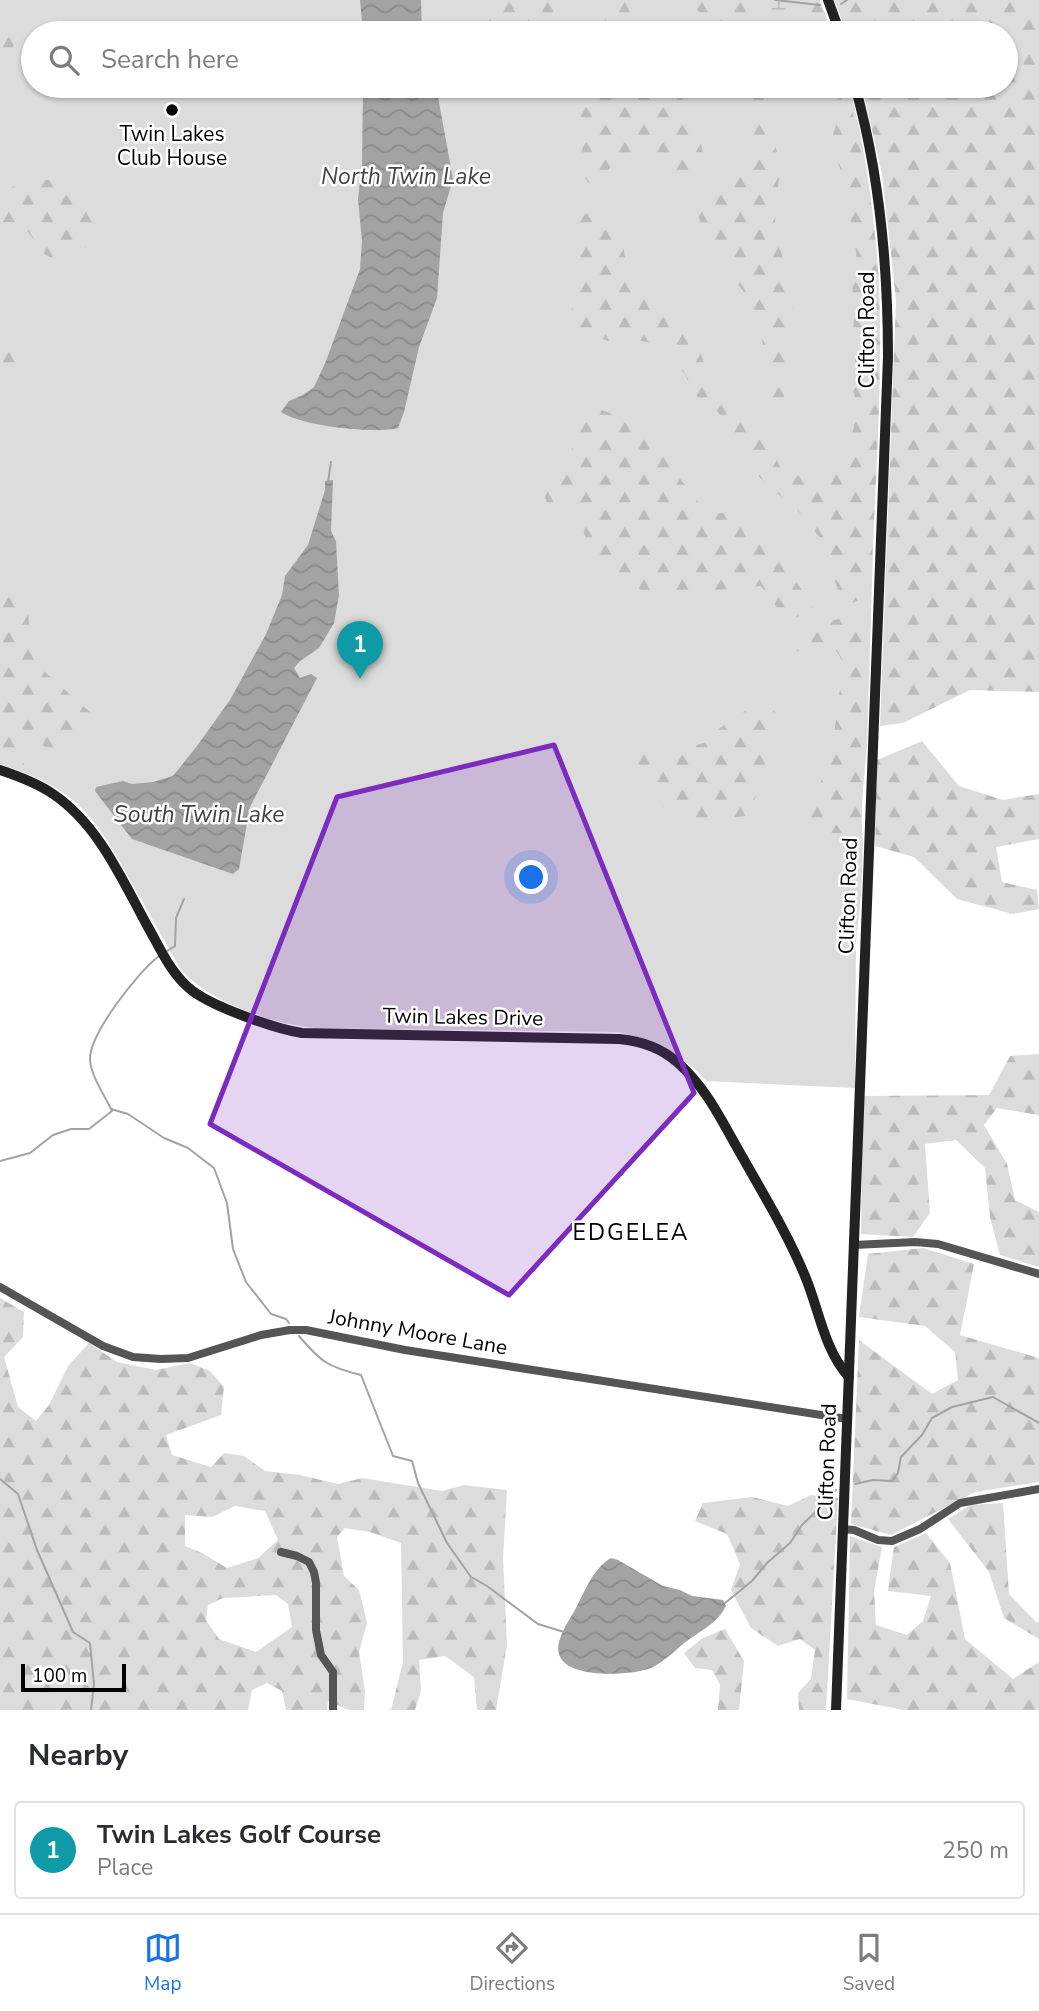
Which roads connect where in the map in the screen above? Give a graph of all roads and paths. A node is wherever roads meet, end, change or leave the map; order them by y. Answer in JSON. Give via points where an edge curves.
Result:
{"nodes":[{"id":1,"x":828,"y":0,"type":"edge"},
{"id":2,"x":835,"y":21,"type":"edge"},
{"id":3,"x":858,"y":98,"type":"edge"},
{"id":4,"x":0,"y":770,"type":"edge"},
{"id":5,"x":854,"y":1245,"type":"junction"},
{"id":6,"x":1039,"y":1274,"type":"edge"},
{"id":7,"x":0,"y":1287,"type":"edge"},
{"id":8,"x":849,"y":1377,"type":"junction"},
{"id":9,"x":848,"y":1419,"type":"junction"},
{"id":10,"x":1039,"y":1489,"type":"edge"},
{"id":11,"x":844,"y":1529,"type":"junction"},
{"id":12,"x":281,"y":1552,"type":"dead end"},
{"id":13,"x":333,"y":1710,"type":"edge"},
{"id":14,"x":836,"y":1710,"type":"edge"}],
"edges":[{"from":1,"to":2,"type":"main road"},
{"from":3,"to":5,"type":"main road","name":"Clifton Road","via":[[882,222],[888,357]]},
{"from":4,"to":8,"type":"main road","name":"Twin Lakes Drive","via":[[44,788],[80,816],[107,854],[167,961],[204,999],[287,1030],[619,1039],[663,1052],[692,1076],[713,1103],[792,1247],[835,1359]]},
{"from":5,"to":6,"type":"street","via":[[939,1244]]},
{"from":5,"to":8,"type":"main road","name":"Clifton Road"},
{"from":7,"to":9,"type":"street","name":"Johnny Moore Lane","via":[[103,1346],[133,1357],[188,1358],[261,1335],[306,1331]]},
{"from":8,"to":9,"type":"main road","name":"Clifton Road"},
{"from":9,"to":11,"type":"main road","name":"Clifton Road"},
{"from":10,"to":11,"type":"street","via":[[960,1503],[892,1541]]},
{"from":11,"to":14,"type":"main road","name":"Clifton Road"},
{"from":12,"to":13,"type":"street","via":[[309,1562],[314,1572],[316,1630],[321,1655],[332,1672]]}]}
